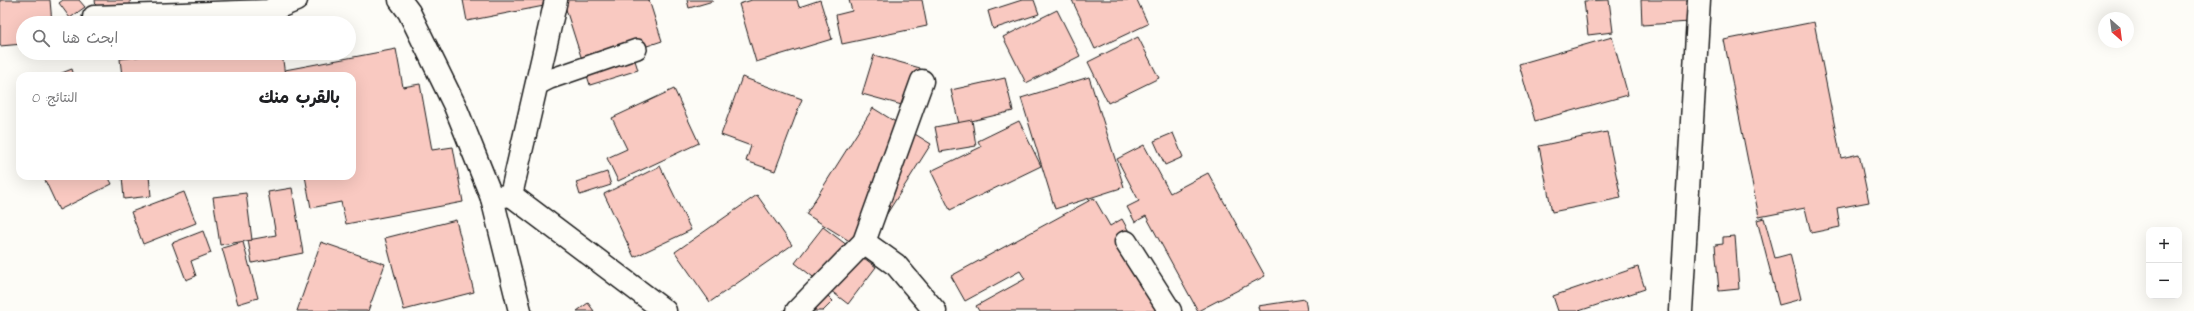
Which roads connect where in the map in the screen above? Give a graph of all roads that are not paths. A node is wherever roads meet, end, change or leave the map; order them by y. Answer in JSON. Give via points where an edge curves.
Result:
{"nodes":[{"id":1,"x":296,"y":0,"type":"edge"},
{"id":2,"x":400,"y":0,"type":"edge"},
{"id":3,"x":556,"y":0,"type":"edge"},
{"id":4,"x":1699,"y":0,"type":"edge"},
{"id":5,"x":123,"y":16,"type":"edge"},
{"id":6,"x":637,"y":49,"type":"dead end"},
{"id":7,"x":922,"y":82,"type":"dead end"},
{"id":8,"x":536,"y":86,"type":"junction"},
{"id":9,"x":502,"y":196,"type":"junction"},
{"id":10,"x":864,"y":242,"type":"junction"},
{"id":11,"x":1126,"y":242,"type":"dead end"},
{"id":12,"x":520,"y":311,"type":"edge"},
{"id":13,"x":665,"y":311,"type":"edge"},
{"id":14,"x":797,"y":311,"type":"edge"},
{"id":15,"x":935,"y":311,"type":"edge"},
{"id":16,"x":1170,"y":311,"type":"edge"},
{"id":17,"x":1681,"y":311,"type":"edge"}],
"edges":[{"from":1,"to":5,"type":"street","via":[[269,11]]},
{"from":2,"to":9,"type":"street","via":[[409,12]]},
{"from":3,"to":8,"type":"street"},
{"from":4,"to":17,"type":"street"},
{"from":6,"to":8,"type":"lane"},
{"from":7,"to":10,"type":"street"},
{"from":8,"to":9,"type":"street"},
{"from":9,"to":12,"type":"street"},
{"from":9,"to":13,"type":"street"},
{"from":10,"to":14,"type":"street"},
{"from":10,"to":15,"type":"street","via":[[896,264]]},
{"from":11,"to":16,"type":"street"}]}
